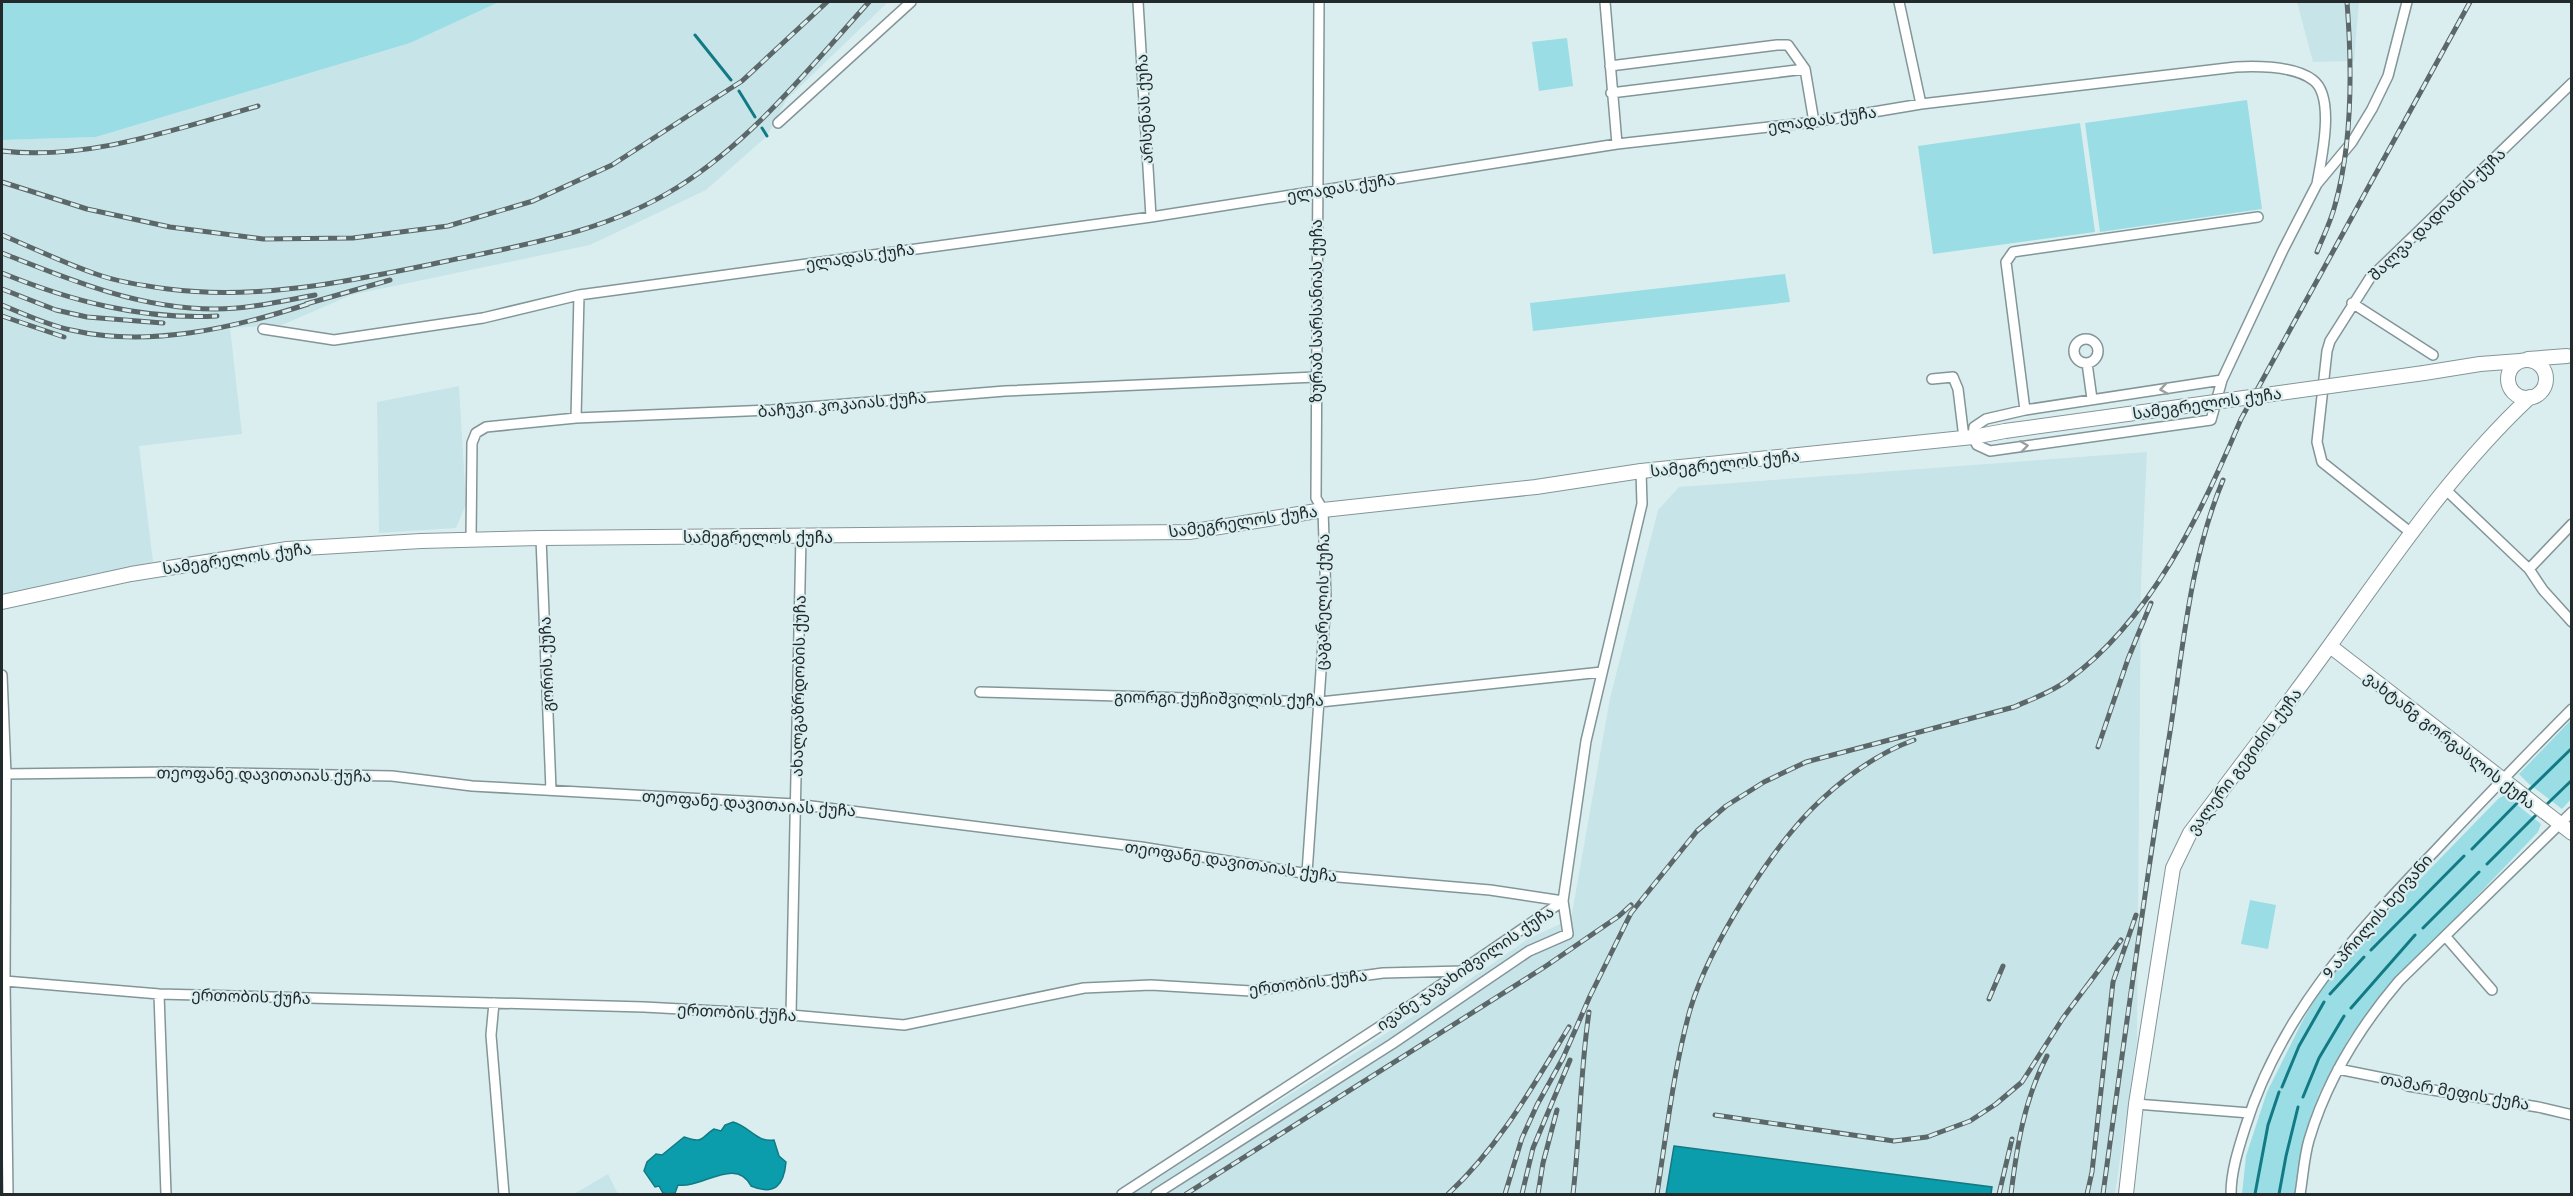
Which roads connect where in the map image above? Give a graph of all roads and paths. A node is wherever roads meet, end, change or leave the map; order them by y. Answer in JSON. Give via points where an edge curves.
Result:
{"nodes":[{"id":1,"x":911,"y":2,"type":"edge"},
{"id":2,"x":1138,"y":2,"type":"edge"},
{"id":3,"x":1319,"y":2,"type":"edge"},
{"id":4,"x":1605,"y":2,"type":"edge"},
{"id":5,"x":1899,"y":2,"type":"edge"},
{"id":6,"x":2407,"y":2,"type":"edge"},
{"id":7,"x":1610,"y":66,"type":"junction"},
{"id":8,"x":1805,"y":69,"type":"junction"},
{"id":9,"x":2571,"y":83,"type":"edge"},
{"id":10,"x":1611,"y":93,"type":"junction"},
{"id":11,"x":1921,"y":104,"type":"junction"},
{"id":12,"x":1814,"y":122,"type":"junction"},
{"id":13,"x":778,"y":123,"type":"dead end"},
{"id":14,"x":1617,"y":144,"type":"junction"},
{"id":15,"x":2317,"y":183,"type":"junction"},
{"id":16,"x":1316,"y":192,"type":"junction"},
{"id":17,"x":1151,"y":217,"type":"junction"},
{"id":18,"x":2258,"y":217,"type":"dead end"},
{"id":19,"x":579,"y":295,"type":"junction"},
{"id":20,"x":2352,"y":303,"type":"junction"},
{"id":21,"x":263,"y":328,"type":"dead end"},
{"id":22,"x":2569,"y":354,"type":"edge"},
{"id":23,"x":2433,"y":355,"type":"dead end"},
{"id":24,"x":2523,"y":360,"type":"junction"},
{"id":25,"x":2087,"y":363,"type":"dead end"},
{"id":26,"x":2480,"y":364,"type":"junction"},
{"id":27,"x":1316,"y":377,"type":"junction"},
{"id":28,"x":2546,"y":378,"type":"junction"},
{"id":29,"x":1932,"y":380,"type":"dead end"},
{"id":30,"x":2222,"y":380,"type":"junction"},
{"id":31,"x":2511,"y":386,"type":"junction"},
{"id":32,"x":2530,"y":397,"type":"junction"},
{"id":33,"x":2092,"y":399,"type":"junction"},
{"id":34,"x":2025,"y":410,"type":"junction"},
{"id":35,"x":576,"y":418,"type":"junction"},
{"id":36,"x":2500,"y":425,"type":"junction"},
{"id":37,"x":1968,"y":437,"type":"junction"},
{"id":38,"x":1641,"y":471,"type":"junction"},
{"id":39,"x":2445,"y":489,"type":"junction"},
{"id":40,"x":1323,"y":510,"type":"junction"},
{"id":41,"x":2571,"y":524,"type":"edge"},
{"id":42,"x":2410,"y":532,"type":"junction"},
{"id":43,"x":801,"y":536,"type":"junction"},
{"id":44,"x":541,"y":538,"type":"junction"},
{"id":45,"x":471,"y":540,"type":"junction"},
{"id":46,"x":2529,"y":569,"type":"junction"},
{"id":47,"x":2,"y":602,"type":"edge"},
{"id":48,"x":2571,"y":621,"type":"edge"},
{"id":49,"x":2330,"y":646,"type":"junction"},
{"id":50,"x":1602,"y":672,"type":"junction"},
{"id":51,"x":2,"y":675,"type":"edge"},
{"id":52,"x":980,"y":692,"type":"dead end"},
{"id":53,"x":1320,"y":702,"type":"junction"},
{"id":54,"x":2571,"y":708,"type":"edge"},
{"id":55,"x":4,"y":774,"type":"edge"},
{"id":56,"x":2503,"y":779,"type":"junction"},
{"id":57,"x":551,"y":790,"type":"junction"},
{"id":58,"x":795,"y":804,"type":"junction"},
{"id":59,"x":2571,"y":812,"type":"edge"},
{"id":60,"x":2560,"y":824,"type":"junction"},
{"id":61,"x":2571,"y":833,"type":"edge"},
{"id":62,"x":1307,"y":873,"type":"junction"},
{"id":63,"x":1563,"y":901,"type":"junction"},
{"id":64,"x":2445,"y":937,"type":"junction"},
{"id":65,"x":4,"y":944,"type":"edge"},
{"id":66,"x":1463,"y":971,"type":"junction"},
{"id":67,"x":5,"y":981,"type":"junction"},
{"id":68,"x":2492,"y":990,"type":"dead end"},
{"id":69,"x":159,"y":994,"type":"junction"},
{"id":70,"x":494,"y":1003,"type":"junction"},
{"id":71,"x":791,"y":1015,"type":"junction"},
{"id":72,"x":2338,"y":1069,"type":"junction"},
{"id":73,"x":2136,"y":1104,"type":"junction"},
{"id":74,"x":2250,"y":1113,"type":"junction"},
{"id":75,"x":2571,"y":1115,"type":"edge"},
{"id":76,"x":8,"y":1194,"type":"edge"},
{"id":77,"x":166,"y":1194,"type":"edge"},
{"id":78,"x":504,"y":1194,"type":"edge"},
{"id":79,"x":1122,"y":1194,"type":"edge"},
{"id":80,"x":1156,"y":1194,"type":"edge"},
{"id":81,"x":2126,"y":1194,"type":"edge"},
{"id":82,"x":2230,"y":1194,"type":"edge"},
{"id":83,"x":2300,"y":1194,"type":"edge"}],
"edges":[{"from":1,"to":13,"type":"street"},
{"from":2,"to":17,"type":"street","name":"არსენას ქუჩა"},
{"from":3,"to":16,"type":"street","name":"ზურაბ სარსანიას ქუჩა"},
{"from":4,"to":7,"type":"street"},
{"from":5,"to":11,"type":"street"},
{"from":6,"to":15,"type":"street","via":[[2388,76],[2372,109],[2352,141]]},
{"from":7,"to":8,"type":"street","via":[[1788,45]]},
{"from":7,"to":10,"type":"street"},
{"from":8,"to":10,"type":"street"},
{"from":8,"to":12,"type":"street"},
{"from":9,"to":20,"type":"street","name":"შალვა დადიანის ქუჩა","via":[[2370,279]]},
{"from":10,"to":14,"type":"street"},
{"from":11,"to":12,"type":"street","name":"ელადას ქუჩა"},
{"from":11,"to":15,"type":"street","name":"ელადას ქუჩა","via":[[2229,68],[2286,70],[2313,80],[2322,92],[2325,133]]},
{"from":12,"to":14,"type":"street","name":"ელადას ქუჩა"},
{"from":14,"to":16,"type":"street","name":"ელადას ქუჩა"},
{"from":15,"to":30,"type":"street"},
{"from":16,"to":17,"type":"street","name":"ელადას ქუჩა"},
{"from":16,"to":27,"type":"street","name":"ზურაბ სარსანიას ქუჩა"},
{"from":17,"to":19,"type":"street","name":"ელადას ქუჩა"},
{"from":18,"to":34,"type":"street","via":[[2019,250],[2009,255],[2006,261]]},
{"from":19,"to":21,"type":"street","name":"ელადას ქუჩა","via":[[483,318],[334,340]]},
{"from":19,"to":35,"type":"street"},
{"from":20,"to":23,"type":"street"},
{"from":20,"to":42,"type":"street","name":"შალვა დადიანის ქუჩა","via":[[2327,351],[2318,453],[2322,462]]},
{"from":22,"to":24,"type":"main road","name":"სამეგრელოს ქუჩა"},
{"from":22,"to":28,"type":"main road"},
{"from":24,"to":26,"type":"main road","name":"სამეგრელოს ქუჩა"},
{"from":24,"to":28,"type":"main road","via":[[2540,364]]},
{"from":24,"to":31,"type":"main road","via":[[2511,369]]},
{"from":25,"to":33,"type":"street"},
{"from":26,"to":31,"type":"main road"},
{"from":26,"to":37,"type":"main road","name":"სამეგრელოს ქუჩა","bridge":true},
{"from":27,"to":35,"type":"street","name":"ბაჩუკი კოკაიას ქუჩა","via":[[1005,391],[772,410]]},
{"from":27,"to":40,"type":"street","name":"ზურაბ სარსანიას ქუჩა","via":[[1316,498]]},
{"from":28,"to":32,"type":"main road","via":[[2542,391]]},
{"from":29,"to":37,"type":"street","via":[[1953,377]]},
{"from":30,"to":33,"type":"street","one_way":true},
{"from":37,"to":30,"type":"street","one_way":true,"via":[[1990,451],[2206,422],[2211,420]]},
{"from":31,"to":32,"type":"main road","via":[[2524,397]]},
{"from":31,"to":36,"type":"main road","name":"ვალერი გეგიძის ქუჩა"},
{"from":32,"to":36,"type":"main road","name":"ვალერი გეგიძის ქუჩა"},
{"from":33,"to":34,"type":"street"},
{"from":34,"to":37,"type":"street","via":[[1981,421]]},
{"from":35,"to":45,"type":"street","name":"ბაჩუკი კოკაიას ქუჩა","via":[[486,427],[476,433],[472,443]]},
{"from":36,"to":39,"type":"main road","name":"ვალერი გეგიძის ქუჩა"},
{"from":37,"to":38,"type":"main road","name":"სამეგრელოს ქუჩა"},
{"from":38,"to":40,"type":"main road","name":"სამეგრელოს ქუჩა","via":[[1536,487]]},
{"from":38,"to":50,"type":"street","name":"ივანე ჯავახიშვილის ქუჩა","via":[[1642,504]]},
{"from":39,"to":42,"type":"main road","name":"ვალერი გეგიძის ქუჩა"},
{"from":39,"to":46,"type":"street"},
{"from":40,"to":43,"type":"main road","name":"სამეგრელოს ქუჩა","via":[[1189,532]]},
{"from":40,"to":53,"type":"street","name":"ცაგარელის ქუჩა","via":[[1326,599]]},
{"from":41,"to":46,"type":"street"},
{"from":42,"to":49,"type":"main road","name":"ვალერი გეგიძის ქუჩა"},
{"from":43,"to":44,"type":"main road","name":"სამეგრელოს ქუჩა"},
{"from":43,"to":58,"type":"street","name":"ახალგაზრდობის ქუჩა"},
{"from":44,"to":45,"type":"main road","name":"სამეგრელოს ქუჩა"},
{"from":44,"to":57,"type":"street","name":"გორის ქუჩა"},
{"from":45,"to":47,"type":"main road","name":"სამეგრელოს ქუჩა","via":[[287,549],[131,574]]},
{"from":46,"to":48,"type":"street"},
{"from":49,"to":56,"type":"main road","name":"ვახტანგ გორგასლის ქუჩა"},
{"from":49,"to":73,"type":"main road","name":"ვალერი გეგიძის ქუჩა","via":[[2180,850],[2173,868]]},
{"from":50,"to":53,"type":"street","name":"გიორგი ქუჩიშვილის ქუჩა"},
{"from":50,"to":63,"type":"street","name":"ივანე ჯავახიშვილის ქუჩა","via":[[1586,741]]},
{"from":51,"to":55,"type":"street"},
{"from":52,"to":53,"type":"street","name":"გიორგი ქუჩიშვილის ქუჩა"},
{"from":53,"to":62,"type":"street","name":"ცაგარელის ქუჩა"},
{"from":54,"to":56,"type":"street","name":"9 აპრილის ხეივანი"},
{"from":55,"to":57,"type":"street","name":"თეოფანე დავითაიას ქუჩა","via":[[392,776]]},
{"from":55,"to":65,"type":"street"},
{"from":56,"to":60,"type":"main road","name":"ვახტანგ გორგასლის ქუჩა"},
{"from":56,"to":74,"type":"street","name":"9 აპრილის ხეივანი","via":[[2335,961],[2296,1017]]},
{"from":57,"to":58,"type":"street","name":"თეოფანე დავითაიას ქუჩა"},
{"from":58,"to":62,"type":"street","name":"თეოფანე დავითაიას ქუჩა","via":[[1141,847]]},
{"from":58,"to":71,"type":"street","name":"ახალგაზრდობის ქუჩა"},
{"from":59,"to":60,"type":"street"},
{"from":60,"to":61,"type":"main road","name":"ვახტანგ გორგასლის ქუჩა"},
{"from":60,"to":64,"type":"street"},
{"from":62,"to":63,"type":"street","name":"თეოფანე დავითაიას ქუჩა"},
{"from":63,"to":66,"type":"street","name":"ივანე ჯავახიშვილის ქუჩა"},
{"from":63,"to":80,"type":"street","via":[[1568,934],[1530,951]]},
{"from":64,"to":68,"type":"street"},
{"from":64,"to":72,"type":"street","via":[[2376,1007]]},
{"from":65,"to":67,"type":"street"},
{"from":66,"to":71,"type":"street","name":"ერთობის ქუჩა","via":[[1383,973],[1251,991],[1151,985],[1084,988],[904,1025]]},
{"from":66,"to":79,"type":"street","name":"ივანე ჯავახიშვილის ქუჩა"},
{"from":67,"to":69,"type":"street","name":"ერთობის ქუჩა"},
{"from":67,"to":76,"type":"street"},
{"from":69,"to":70,"type":"street","name":"ერთობის ქუჩა"},
{"from":69,"to":77,"type":"street"},
{"from":70,"to":71,"type":"street","name":"ერთობის ქუჩა"},
{"from":70,"to":78,"type":"street","via":[[491,1035]]},
{"from":72,"to":75,"type":"street","name":"თამარ მეფის ქუჩა","via":[[2408,1086]]},
{"from":72,"to":83,"type":"street","via":[[2309,1142]]},
{"from":73,"to":74,"type":"street"},
{"from":73,"to":81,"type":"main road","name":"ვალერი გეგიძის ქუჩა"},
{"from":74,"to":82,"type":"street","name":"9 აპრილის ხეივანი"}]}
